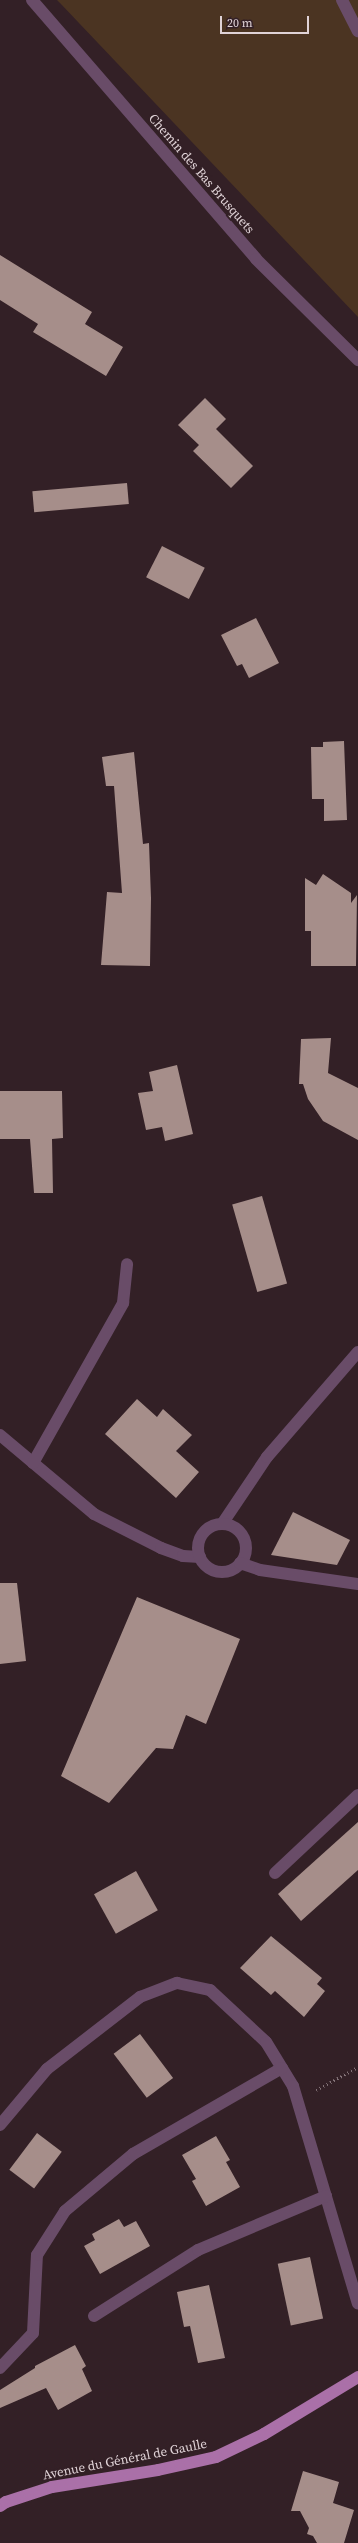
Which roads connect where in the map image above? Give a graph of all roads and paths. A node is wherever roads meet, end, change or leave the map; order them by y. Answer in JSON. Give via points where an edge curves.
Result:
{"nodes":[{"id":1,"x":32,"y":0,"type":"edge"},
{"id":2,"x":342,"y":0,"type":"edge"},
{"id":3,"x":358,"y":31,"type":"edge"},
{"id":4,"x":358,"y":360,"type":"edge"},
{"id":5,"x":127,"y":1264,"type":"dead end"},
{"id":6,"x":358,"y":1352,"type":"edge"},
{"id":7,"x":0,"y":1435,"type":"edge"},
{"id":8,"x":33,"y":1463,"type":"junction"},
{"id":9,"x":222,"y":1524,"type":"junction"},
{"id":10,"x":200,"y":1557,"type":"junction"},
{"id":11,"x":240,"y":1563,"type":"junction"},
{"id":12,"x":358,"y":1584,"type":"edge"},
{"id":13,"x":358,"y":1795,"type":"edge"},
{"id":14,"x":275,"y":1873,"type":"dead end"},
{"id":15,"x":358,"y":2067,"type":"edge"},
{"id":16,"x":282,"y":2068,"type":"junction"},
{"id":17,"x":297,"y":2098,"type":"junction"},
{"id":18,"x":0,"y":2125,"type":"edge"},
{"id":19,"x":326,"y":2196,"type":"junction"},
{"id":20,"x":358,"y":2304,"type":"edge"},
{"id":21,"x":94,"y":2316,"type":"dead end"},
{"id":22,"x":0,"y":2368,"type":"edge"},
{"id":23,"x":357,"y":2381,"type":"edge"},
{"id":24,"x":0,"y":2506,"type":"edge"}],
"edges":[{"from":1,"to":4,"type":"street","name":"Chemin des Bas Brusquets","via":[[256,258]]},
{"from":2,"to":3,"type":"street"},
{"from":5,"to":8,"type":"street","via":[[123,1303]]},
{"from":6,"to":9,"type":"street","via":[[267,1457]]},
{"from":7,"to":8,"type":"street"},
{"from":8,"to":10,"type":"street","via":[[94,1514],[161,1548],[183,1556]]},
{"from":9,"to":10,"type":"street","via":[[207,1529],[202,1536],[198,1550]]},
{"from":9,"to":11,"type":"street","via":[[234,1528],[242,1536],[245,1552]]},
{"from":10,"to":11,"type":"street","via":[[204,1564],[216,1571],[231,1570]]},
{"from":11,"to":12,"type":"street","via":[[260,1570]]},
{"from":13,"to":14,"type":"street"},
{"from":15,"to":17,"type":"path","via":[[334,2082]]},
{"from":16,"to":17,"type":"street","via":[[294,2086]]},
{"from":16,"to":18,"type":"street","via":[[266,2042],[210,1990],[177,1983],[140,1997],[47,2069]]},
{"from":16,"to":22,"type":"street","via":[[133,2154],[65,2211],[37,2255],[32,2334]]},
{"from":17,"to":19,"type":"street"},
{"from":19,"to":20,"type":"street"},
{"from":19,"to":21,"type":"street","via":[[198,2250]]},
{"from":23,"to":24,"type":"main road","name":"Avenue du Général de Gaulle","via":[[264,2434],[216,2457],[158,2470],[52,2488]]}]}
